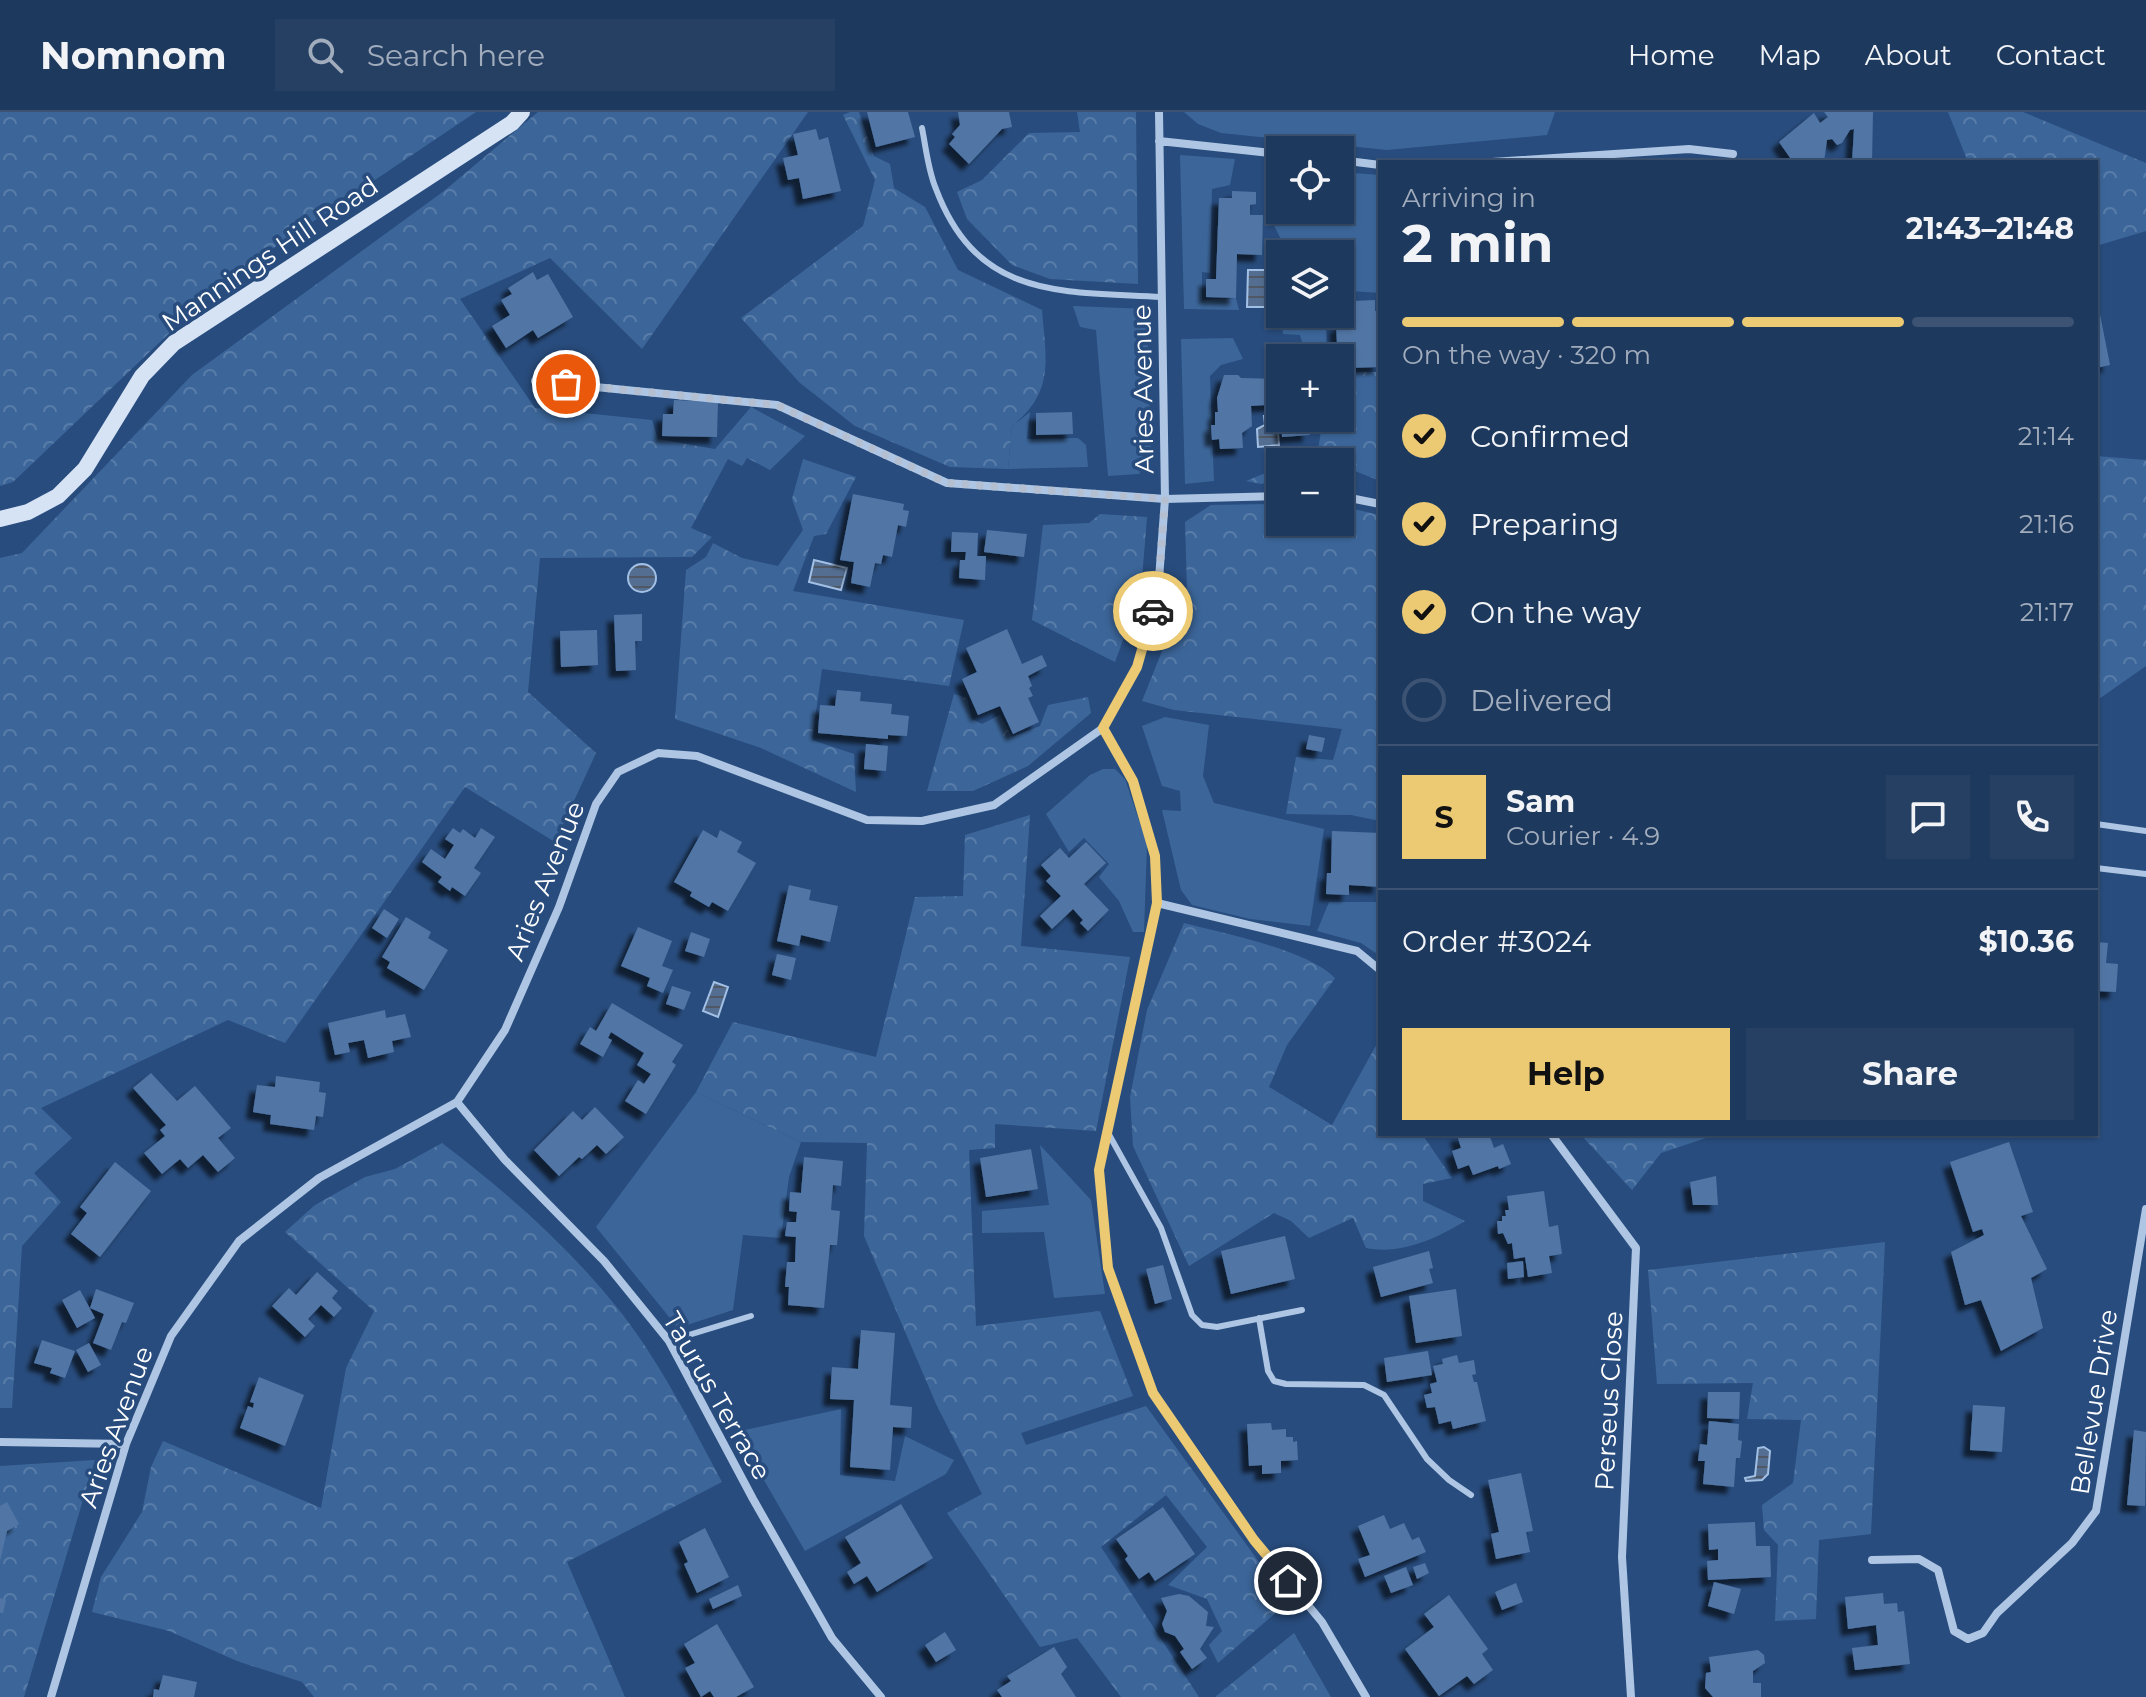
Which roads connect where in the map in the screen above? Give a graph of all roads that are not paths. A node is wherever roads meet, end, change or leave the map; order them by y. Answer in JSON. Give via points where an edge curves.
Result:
{"nodes":[{"id":1,"x":522,"y":112,"type":"edge"},
{"id":2,"x":1159,"y":112,"type":"edge"},
{"id":3,"x":922,"y":128,"type":"dead end"},
{"id":4,"x":1159,"y":141,"type":"junction"},
{"id":5,"x":1266,"y":152,"type":"edge"},
{"id":6,"x":1733,"y":154,"type":"dead end"},
{"id":7,"x":1522,"y":160,"type":"edge"},
{"id":8,"x":1354,"y":162,"type":"edge"},
{"id":9,"x":1378,"y":165,"type":"edge"},
{"id":10,"x":1161,"y":297,"type":"junction"},
{"id":11,"x":535,"y":381,"type":"dead end"},
{"id":12,"x":1266,"y":496,"type":"edge"},
{"id":13,"x":1165,"y":499,"type":"junction"},
{"id":14,"x":1354,"y":499,"type":"edge"},
{"id":15,"x":1378,"y":504,"type":"edge"},
{"id":16,"x":0,"y":519,"type":"edge"},
{"id":17,"x":1103,"y":728,"type":"junction"},
{"id":18,"x":2098,"y":824,"type":"edge"},
{"id":19,"x":2146,"y":831,"type":"edge"},
{"id":20,"x":2098,"y":868,"type":"edge"},
{"id":21,"x":2146,"y":874,"type":"edge"},
{"id":22,"x":1157,"y":903,"type":"junction"},
{"id":23,"x":1378,"y":968,"type":"edge"},
{"id":24,"x":457,"y":1102,"type":"junction"},
{"id":25,"x":1107,"y":1131,"type":"junction"},
{"id":26,"x":1552,"y":1136,"type":"edge"},
{"id":27,"x":2146,"y":1209,"type":"edge"},
{"id":28,"x":1302,"y":1310,"type":"dead end"},
{"id":29,"x":751,"y":1316,"type":"dead end"},
{"id":30,"x":1259,"y":1318,"type":"junction"},
{"id":31,"x":669,"y":1341,"type":"junction"},
{"id":32,"x":0,"y":1442,"type":"edge"},
{"id":33,"x":126,"y":1444,"type":"junction"},
{"id":34,"x":1471,"y":1495,"type":"dead end"},
{"id":35,"x":1872,"y":1560,"type":"dead end"},
{"id":36,"x":51,"y":1697,"type":"edge"},
{"id":37,"x":881,"y":1697,"type":"edge"},
{"id":38,"x":1366,"y":1697,"type":"edge"},
{"id":39,"x":1631,"y":1697,"type":"edge"}],
"edges":[{"from":1,"to":16,"type":"main road","name":"Mannings Hill Road","via":[[174,343],[142,376],[85,469],[58,496]]},
{"from":2,"to":4,"type":"street","name":"Aries Avenue"},
{"from":3,"to":10,"type":"lane","via":[[935,188],[957,231],[986,264],[1024,283],[1061,291]]},
{"from":4,"to":5,"type":"street"},
{"from":4,"to":10,"type":"street","name":"Aries Avenue"},
{"from":6,"to":7,"type":"street","via":[[1689,149]]},
{"from":8,"to":9,"type":"street"},
{"from":10,"to":13,"type":"street","name":"Aries Avenue"},
{"from":11,"to":13,"type":"street","via":[[777,405],[947,483]]},
{"from":12,"to":13,"type":"street"},
{"from":13,"to":17,"type":"street","name":"Aries Avenue","via":[[1158,592],[1137,667]]},
{"from":14,"to":15,"type":"street"},
{"from":17,"to":22,"type":"street","via":[[1133,781],[1155,856]]},
{"from":17,"to":24,"type":"street","name":"Aries Avenue","via":[[994,805],[922,821],[867,820],[697,756],[658,753],[618,772],[596,804],[559,907],[505,1030]]},
{"from":18,"to":19,"type":"lane"},
{"from":20,"to":21,"type":"lane"},
{"from":22,"to":23,"type":"street","via":[[1357,951]]},
{"from":22,"to":25,"type":"street"},
{"from":24,"to":31,"type":"street","name":"Taurus Terrace","via":[[505,1160],[604,1261]]},
{"from":24,"to":33,"type":"street","name":"Aries Avenue","via":[[319,1178],[239,1241],[171,1336]]},
{"from":25,"to":30,"type":"lane","via":[[1161,1228],[1192,1315],[1202,1325],[1217,1327]]},
{"from":25,"to":38,"type":"street","via":[[1099,1170],[1108,1268],[1153,1393],[1254,1540],[1322,1622]]},
{"from":26,"to":39,"type":"street","name":"Perseus Close","via":[[1636,1248],[1622,1557]]},
{"from":27,"to":35,"type":"street","name":"Bellevue Drive","via":[[2096,1511],[2072,1543],[1997,1613],[1983,1633],[1968,1639],[1954,1631],[1938,1570],[1919,1559]]},
{"from":28,"to":30,"type":"lane"},
{"from":29,"to":31,"type":"lane"},
{"from":30,"to":34,"type":"lane","via":[[1274,1381],[1364,1385],[1384,1395],[1427,1459]]},
{"from":31,"to":37,"type":"street","name":"Taurus Terrace","via":[[832,1638]]},
{"from":32,"to":33,"type":"street"},
{"from":33,"to":36,"type":"street","name":"Aries Avenue"}]}
